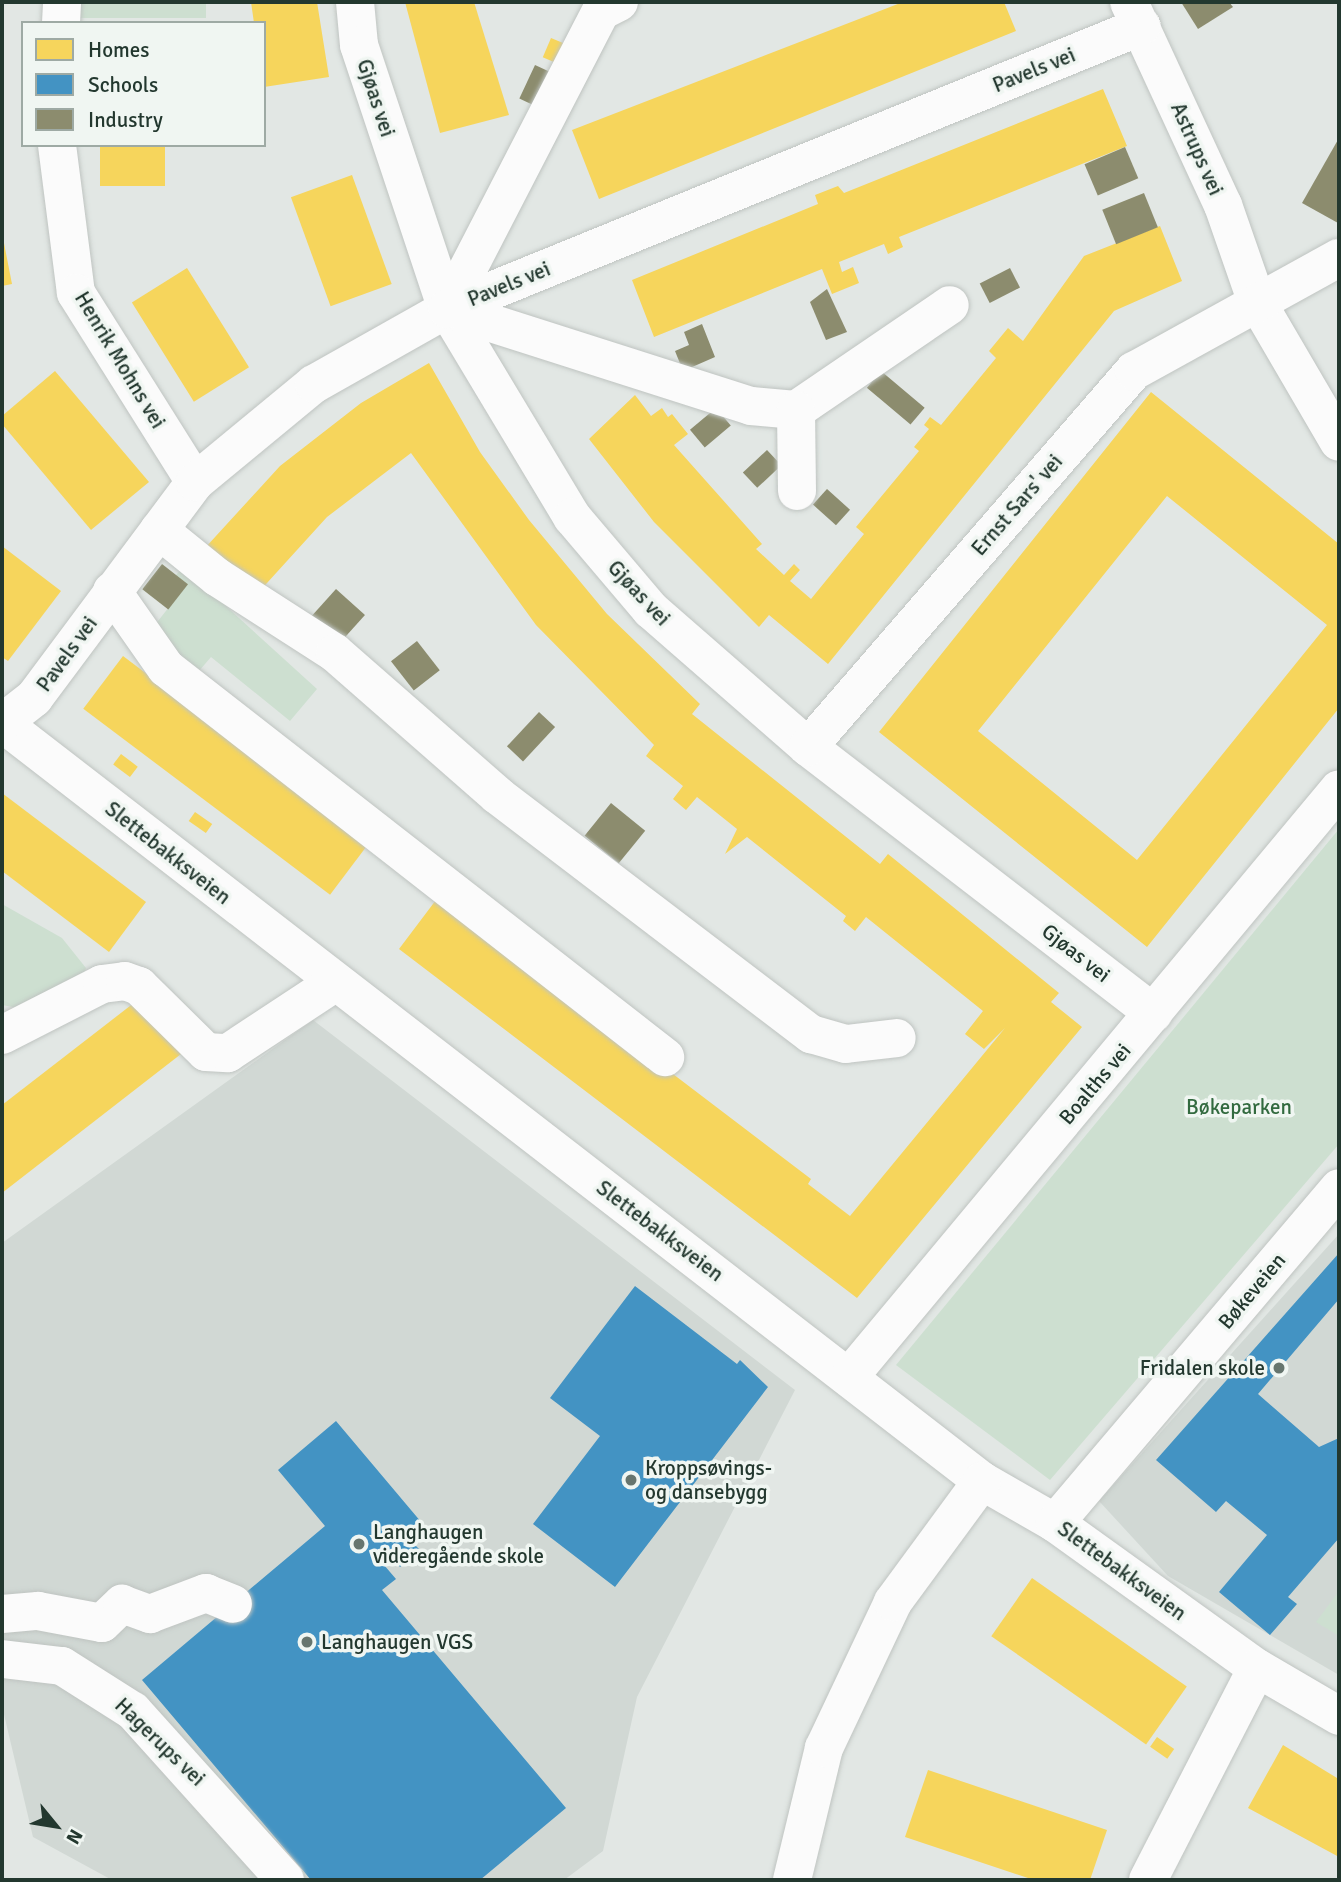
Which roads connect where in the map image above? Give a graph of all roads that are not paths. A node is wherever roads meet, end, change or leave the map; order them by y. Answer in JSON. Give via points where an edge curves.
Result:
{"nodes":[{"id":1,"x":62,"y":2,"type":"edge"},
{"id":2,"x":355,"y":2,"type":"edge"},
{"id":3,"x":619,"y":2,"type":"edge"},
{"id":4,"x":1135,"y":14,"type":"edge"},
{"id":5,"x":61,"y":21,"type":"edge"},
{"id":6,"x":57,"y":147,"type":"edge"},
{"id":7,"x":1339,"y":258,"type":"edge"},
{"id":8,"x":1256,"y":300,"type":"junction"},
{"id":9,"x":950,"y":304,"type":"dead end"},
{"id":10,"x":447,"y":309,"type":"junction"},
{"id":11,"x":796,"y":410,"type":"junction"},
{"id":12,"x":1339,"y":442,"type":"edge"},
{"id":13,"x":195,"y":482,"type":"junction"},
{"id":14,"x":797,"y":491,"type":"dead end"},
{"id":15,"x":159,"y":530,"type":"junction"},
{"id":16,"x":112,"y":591,"type":"junction"},
{"id":17,"x":2,"y":723,"type":"edge"},
{"id":18,"x":807,"y":747,"type":"junction"},
{"id":19,"x":1339,"y":789,"type":"edge"},
{"id":20,"x":334,"y":984,"type":"junction"},
{"id":21,"x":1154,"y":1013,"type":"junction"},
{"id":22,"x":2,"y":1035,"type":"edge"},
{"id":23,"x":897,"y":1038,"type":"dead end"},
{"id":24,"x":665,"y":1057,"type":"dead end"},
{"id":25,"x":1339,"y":1188,"type":"edge"},
{"id":26,"x":849,"y":1377,"type":"junction"},
{"id":27,"x":982,"y":1481,"type":"junction"},
{"id":28,"x":1055,"y":1522,"type":"junction"},
{"id":29,"x":233,"y":1604,"type":"dead end"},
{"id":30,"x":2,"y":1614,"type":"edge"},
{"id":31,"x":2,"y":1659,"type":"edge"},
{"id":32,"x":1257,"y":1668,"type":"junction"},
{"id":33,"x":1339,"y":1716,"type":"edge"},
{"id":34,"x":285,"y":1880,"type":"edge"},
{"id":35,"x":792,"y":1880,"type":"edge"},
{"id":36,"x":1148,"y":1880,"type":"edge"}],
"edges":[{"from":1,"to":5,"type":"street"},
{"from":2,"to":10,"type":"street","name":"Gjøas vei","via":[[359,45]]},
{"from":3,"to":10,"type":"street","via":[[601,11]]},
{"from":4,"to":8,"type":"street","name":"Astrups vei","via":[[1223,205]]},
{"from":4,"to":10,"type":"street","name":"Pavels vei"},
{"from":6,"to":13,"type":"street","name":"Henrik Mohns vei","via":[[76,293]]},
{"from":7,"to":8,"type":"street"},
{"from":8,"to":12,"type":"street","name":"Astrups vei"},
{"from":8,"to":18,"type":"street","name":"Ernst Sars' vei","via":[[1134,371]]},
{"from":9,"to":11,"type":"street"},
{"from":10,"to":11,"type":"street","via":[[751,405]]},
{"from":10,"to":13,"type":"street","name":"Pavels vei","via":[[314,384]]},
{"from":10,"to":18,"type":"street","name":"Gjøas vei","via":[[572,517],[651,610]]},
{"from":11,"to":14,"type":"street"},
{"from":13,"to":15,"type":"street","name":"Pavels vei"},
{"from":15,"to":16,"type":"street","name":"Pavels vei"},
{"from":15,"to":23,"type":"street","via":[[217,577],[335,653],[496,795],[811,1034],[846,1044]]},
{"from":16,"to":17,"type":"street","name":"Pavels vei","via":[[34,698]]},
{"from":16,"to":24,"type":"street","via":[[166,668]]},
{"from":17,"to":20,"type":"street","name":"Slettebakksveien"},
{"from":18,"to":21,"type":"street","name":"Gjøas vei"},
{"from":19,"to":21,"type":"street","name":"Boalths vei"},
{"from":20,"to":22,"type":"street","via":[[228,1053],[206,1052],[139,986],[125,981],[102,984]]},
{"from":20,"to":26,"type":"street","name":"Slettebakksveien"},
{"from":21,"to":26,"type":"street","name":"Boalths vei"},
{"from":25,"to":28,"type":"street","name":"Bøkeveien"},
{"from":26,"to":27,"type":"street","name":"Slettebakksveien"},
{"from":27,"to":28,"type":"street","name":"Slettebakksveien"},
{"from":27,"to":35,"type":"street","via":[[893,1602],[824,1748]]},
{"from":28,"to":32,"type":"street","name":"Slettebakksveien"},
{"from":29,"to":30,"type":"street","via":[[206,1593],[150,1614],[122,1604],[102,1623],[37,1611]]},
{"from":31,"to":34,"type":"street","name":"Hagerups vei","via":[[62,1666],[133,1711]]},
{"from":32,"to":33,"type":"street","name":"Slettebakksveien"},
{"from":32,"to":36,"type":"street"}]}
